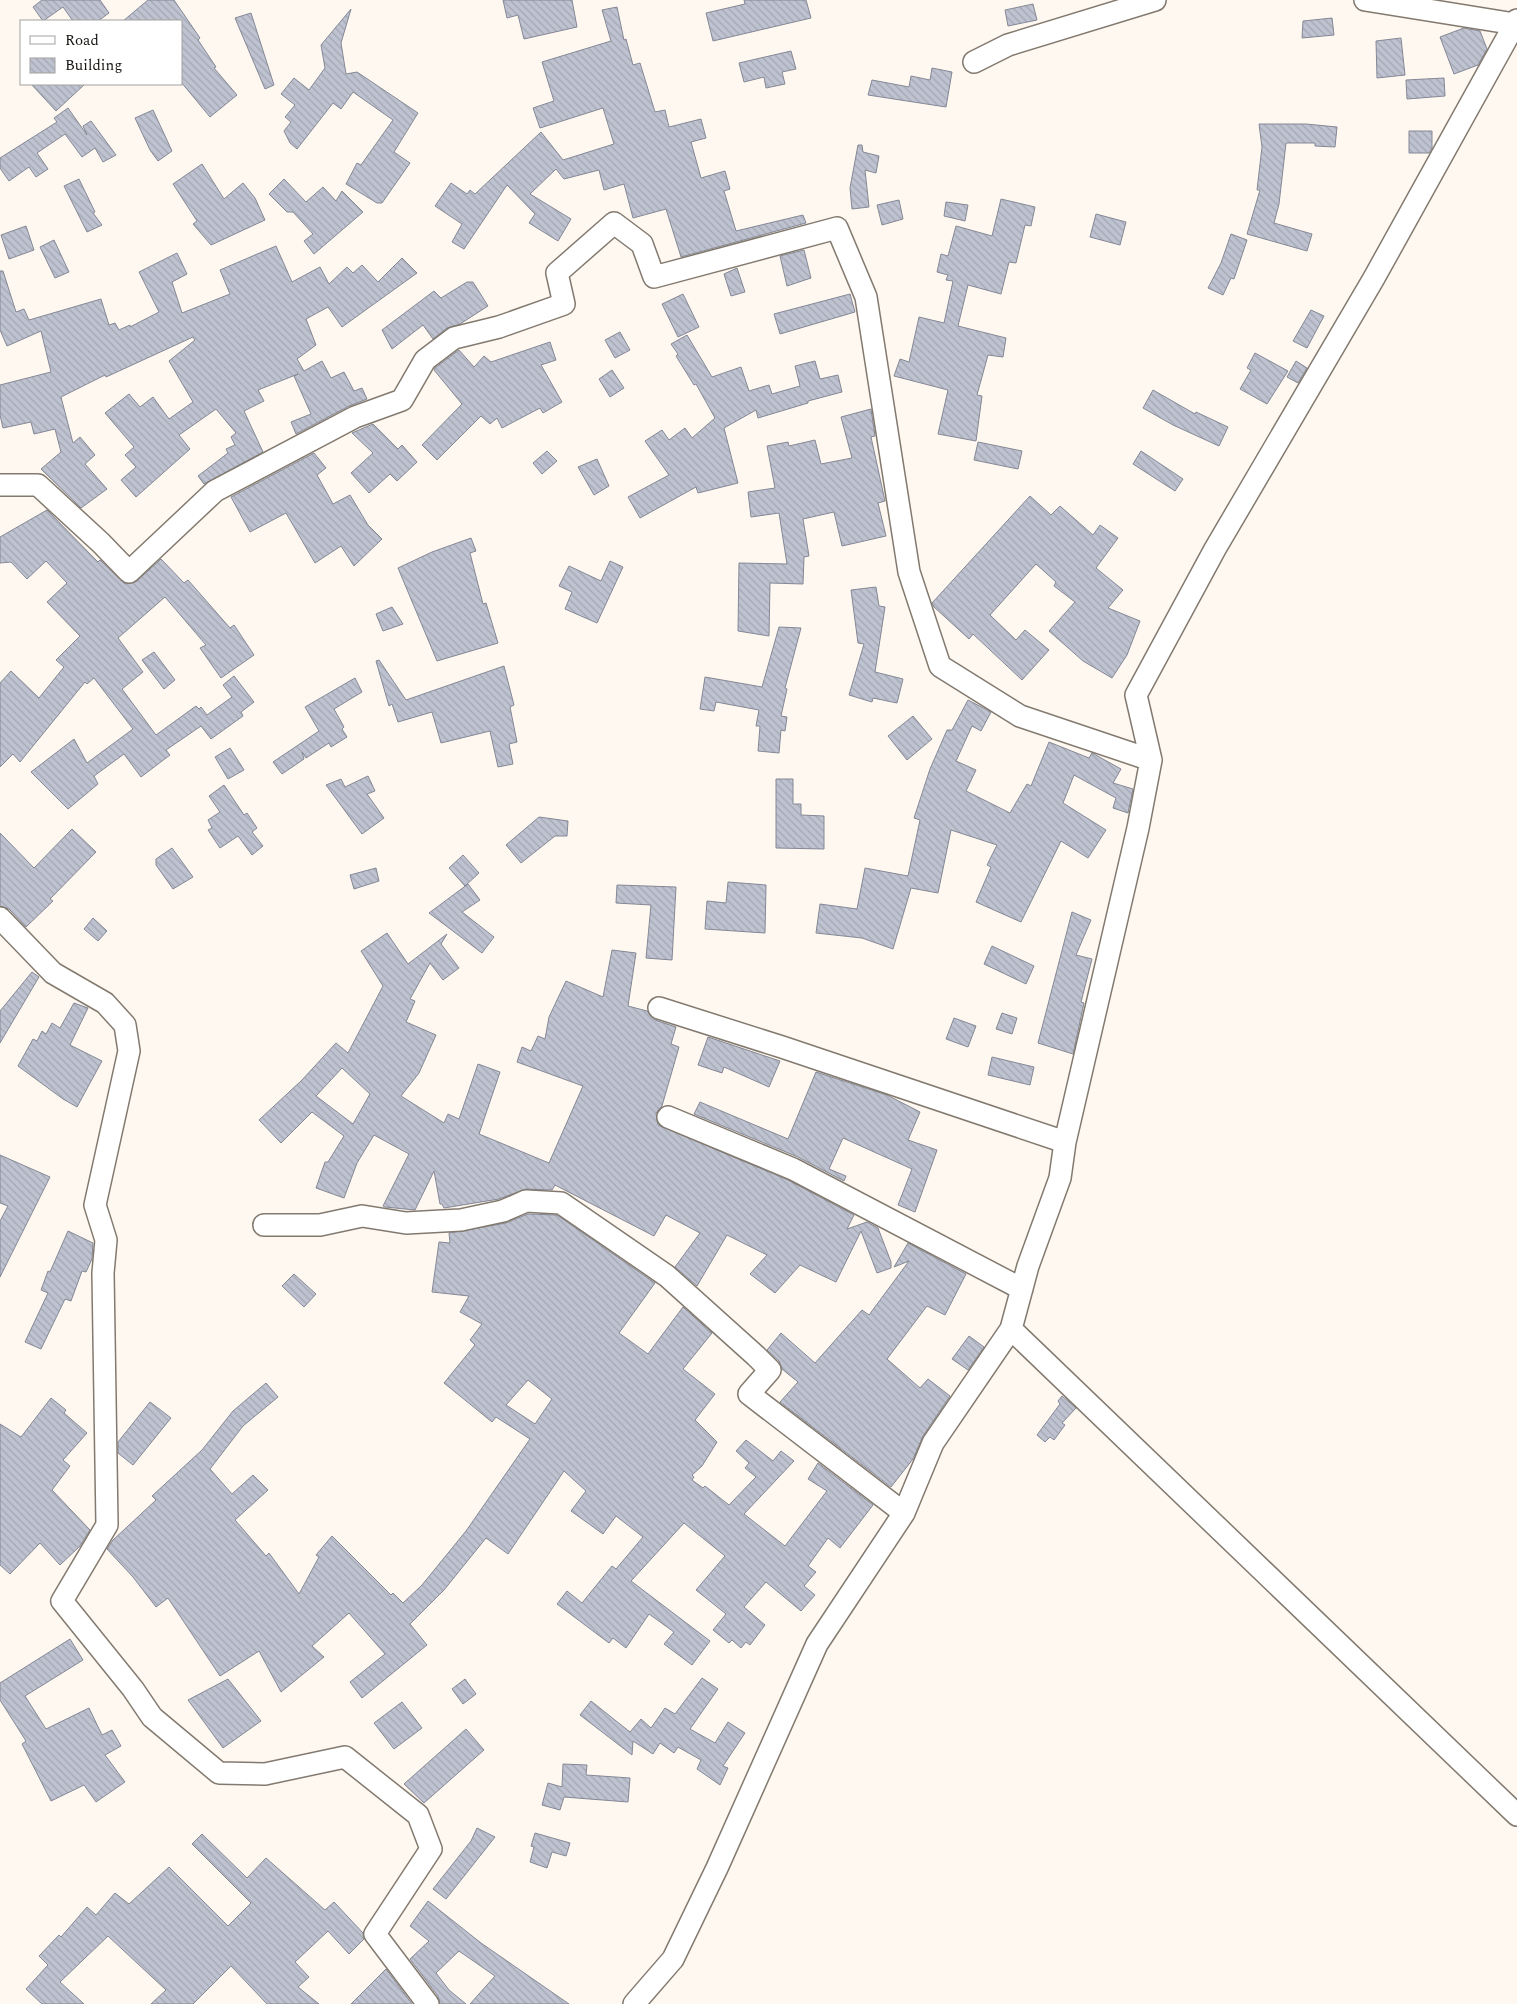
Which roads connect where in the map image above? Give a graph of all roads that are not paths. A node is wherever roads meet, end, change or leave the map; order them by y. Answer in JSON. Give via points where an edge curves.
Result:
{"nodes":[{"id":1,"x":1155,"y":0,"type":"edge"},
{"id":2,"x":1365,"y":0,"type":"edge"},
{"id":3,"x":1516,"y":22,"type":"edge"},
{"id":4,"x":974,"y":62,"type":"dead end"},
{"id":5,"x":0,"y":485,"type":"edge"},
{"id":6,"x":1150,"y":760,"type":"junction"},
{"id":7,"x":0,"y":918,"type":"edge"},
{"id":8,"x":659,"y":1008,"type":"dead end"},
{"id":9,"x":668,"y":1117,"type":"dead end"},
{"id":10,"x":1066,"y":1142,"type":"junction"},
{"id":11,"x":264,"y":1225,"type":"dead end"},
{"id":12,"x":1022,"y":1289,"type":"junction"},
{"id":13,"x":1011,"y":1329,"type":"junction"},
{"id":14,"x":904,"y":1513,"type":"junction"},
{"id":15,"x":1517,"y":1815,"type":"edge"},
{"id":16,"x":428,"y":2004,"type":"edge"},
{"id":17,"x":634,"y":2004,"type":"edge"}],
"edges":[{"from":1,"to":4,"type":"street","via":[[1008,45]]},
{"from":2,"to":3,"type":"street"},
{"from":3,"to":6,"type":"street","via":[[1374,278],[1215,549],[1136,695]]},
{"from":5,"to":6,"type":"street","via":[[38,485],[129,572],[215,491],[355,417],[402,400],[425,360],[454,338],[564,304],[557,273],[614,223],[642,244],[654,277],[837,228],[866,298],[909,572],[940,666],[1020,716]]},
{"from":6,"to":10,"type":"street","via":[[1138,828]]},
{"from":7,"to":16,"type":"street","via":[[53,973],[105,1003],[125,1025],[129,1052],[96,1205],[106,1240],[102,1273],[107,1525],[62,1601],[152,1717],[219,1773],[266,1774],[345,1757],[418,1815],[431,1849],[375,1934]]},
{"from":8,"to":10,"type":"street"},
{"from":9,"to":12,"type":"street","via":[[793,1169]]},
{"from":10,"to":12,"type":"street","via":[[1060,1178]]},
{"from":11,"to":14,"type":"street","via":[[320,1225],[362,1216],[406,1223],[462,1220],[503,1212],[526,1201],[561,1203],[667,1276],[756,1356],[770,1370],[749,1394]]},
{"from":12,"to":13,"type":"street"},
{"from":13,"to":14,"type":"street","via":[[933,1443]]},
{"from":13,"to":15,"type":"street"},
{"from":14,"to":17,"type":"street","via":[[817,1644],[673,1959]]}]}
